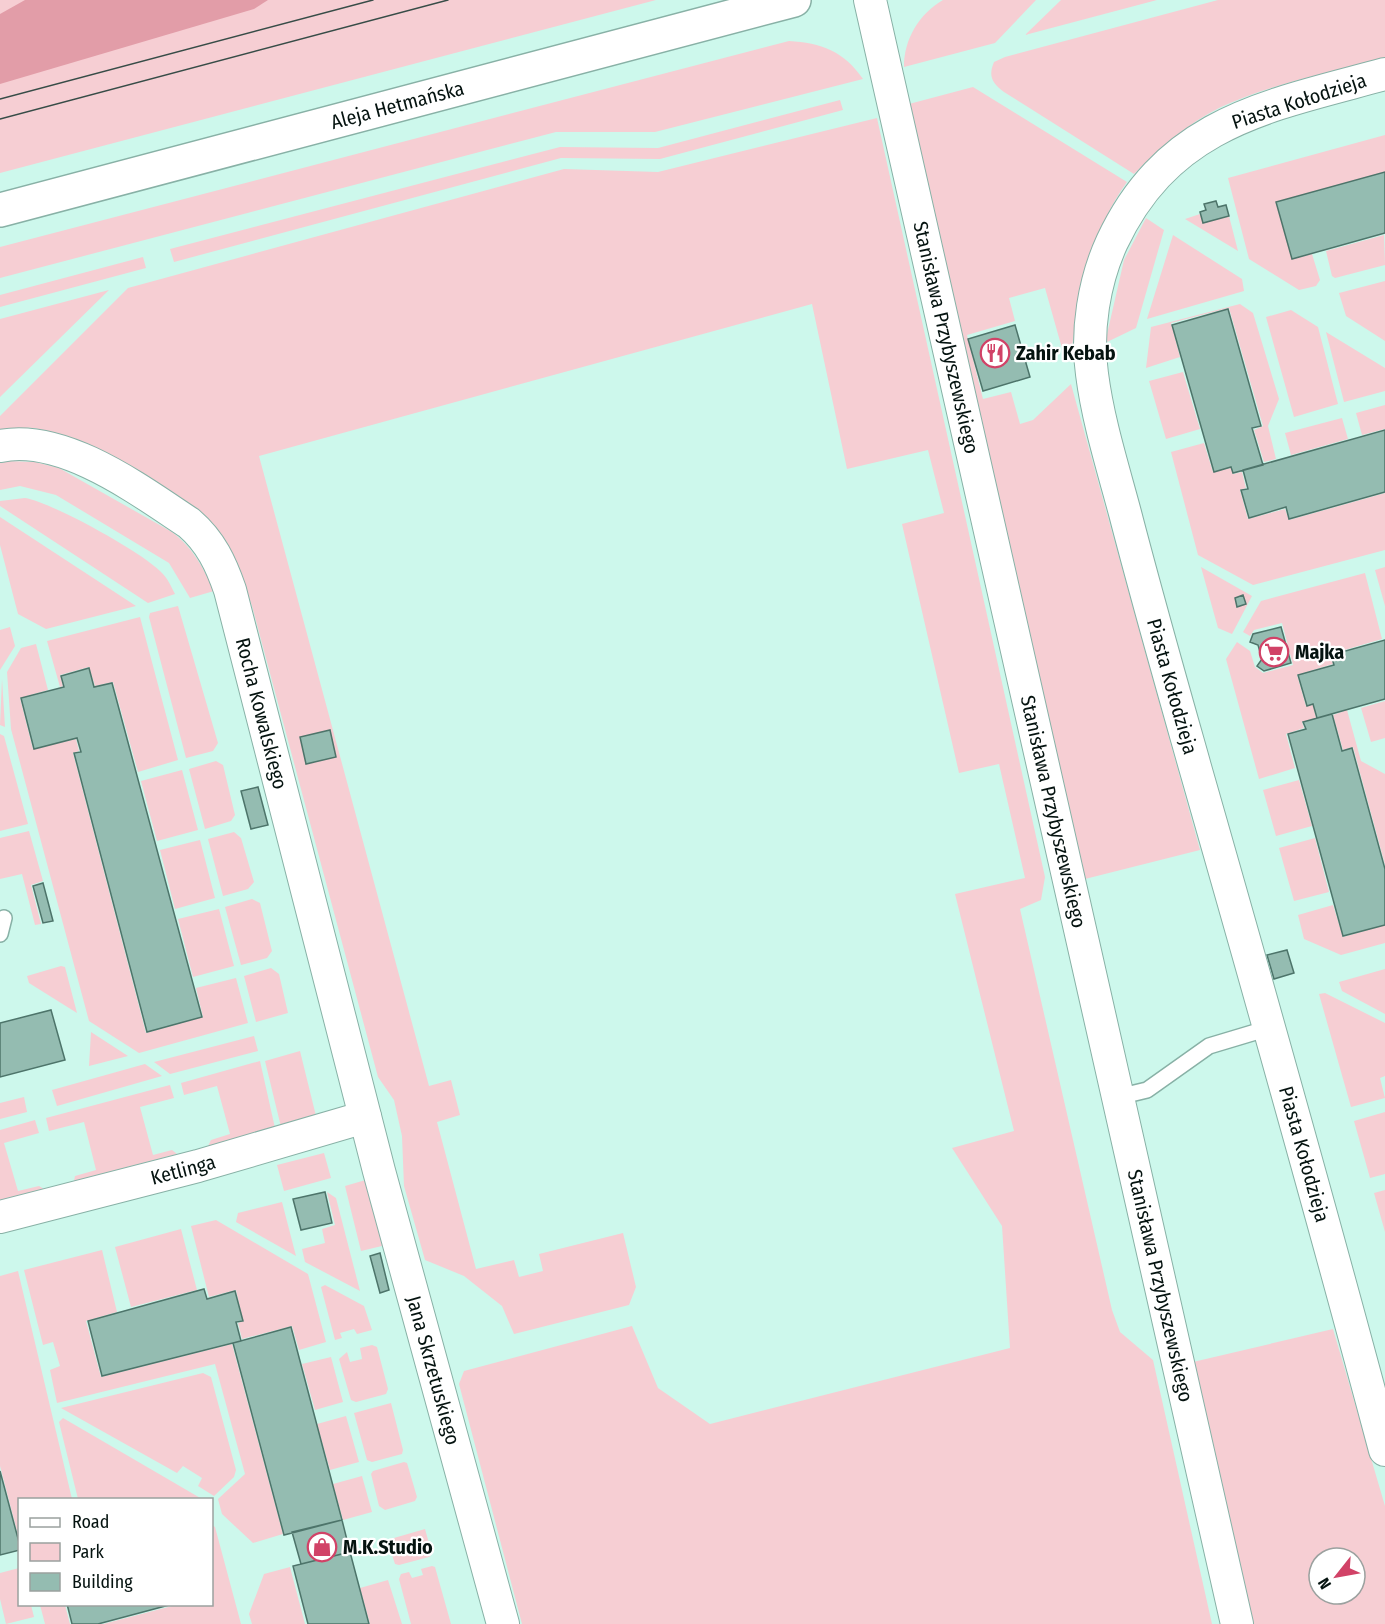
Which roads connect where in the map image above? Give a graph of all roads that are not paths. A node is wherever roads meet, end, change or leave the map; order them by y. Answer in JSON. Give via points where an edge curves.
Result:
{"nodes":[{"id":1,"x":794,"y":0,"type":"edge"},
{"id":2,"x":870,"y":0,"type":"edge"},
{"id":3,"x":1385,"y":74,"type":"edge"},
{"id":4,"x":0,"y":210,"type":"edge"},
{"id":5,"x":0,"y":446,"type":"edge"},
{"id":6,"x":4,"y":918,"type":"dead end"},
{"id":7,"x":0,"y":934,"type":"edge"},
{"id":8,"x":1269,"y":1028,"type":"junction"},
{"id":9,"x":1118,"y":1097,"type":"junction"},
{"id":10,"x":365,"y":1117,"type":"junction"},
{"id":11,"x":0,"y":1217,"type":"edge"},
{"id":12,"x":1385,"y":1450,"type":"edge"},
{"id":13,"x":503,"y":1624,"type":"edge"},
{"id":14,"x":1237,"y":1624,"type":"edge"}],
"edges":[{"from":1,"to":4,"type":"street","name":"Aleja Hetmańska"},
{"from":2,"to":9,"type":"street","name":"Stanisława Przybyszewskiego"},
{"from":3,"to":8,"type":"street","name":"Piasta Kołodzieja","via":[[1246,114],[1166,163],[1136,200],[1111,243],[1096,292],[1090,345],[1097,407]]},
{"from":5,"to":10,"type":"street","name":"Rocha Kowalskiego","via":[[48,447],[94,465],[189,524],[202,534],[215,554],[233,601]]},
{"from":6,"to":7,"type":"lane"},
{"from":8,"to":9,"type":"lane","via":[[1209,1046],[1147,1090]]},
{"from":8,"to":12,"type":"street","name":"Piasta Kołodzieja"},
{"from":9,"to":14,"type":"street","name":"Stanisława Przybyszewskiego"},
{"from":10,"to":11,"type":"street","name":"Ketlinga","via":[[198,1166]]},
{"from":10,"to":13,"type":"street","name":"Jana Skrzetuskiego"}]}
